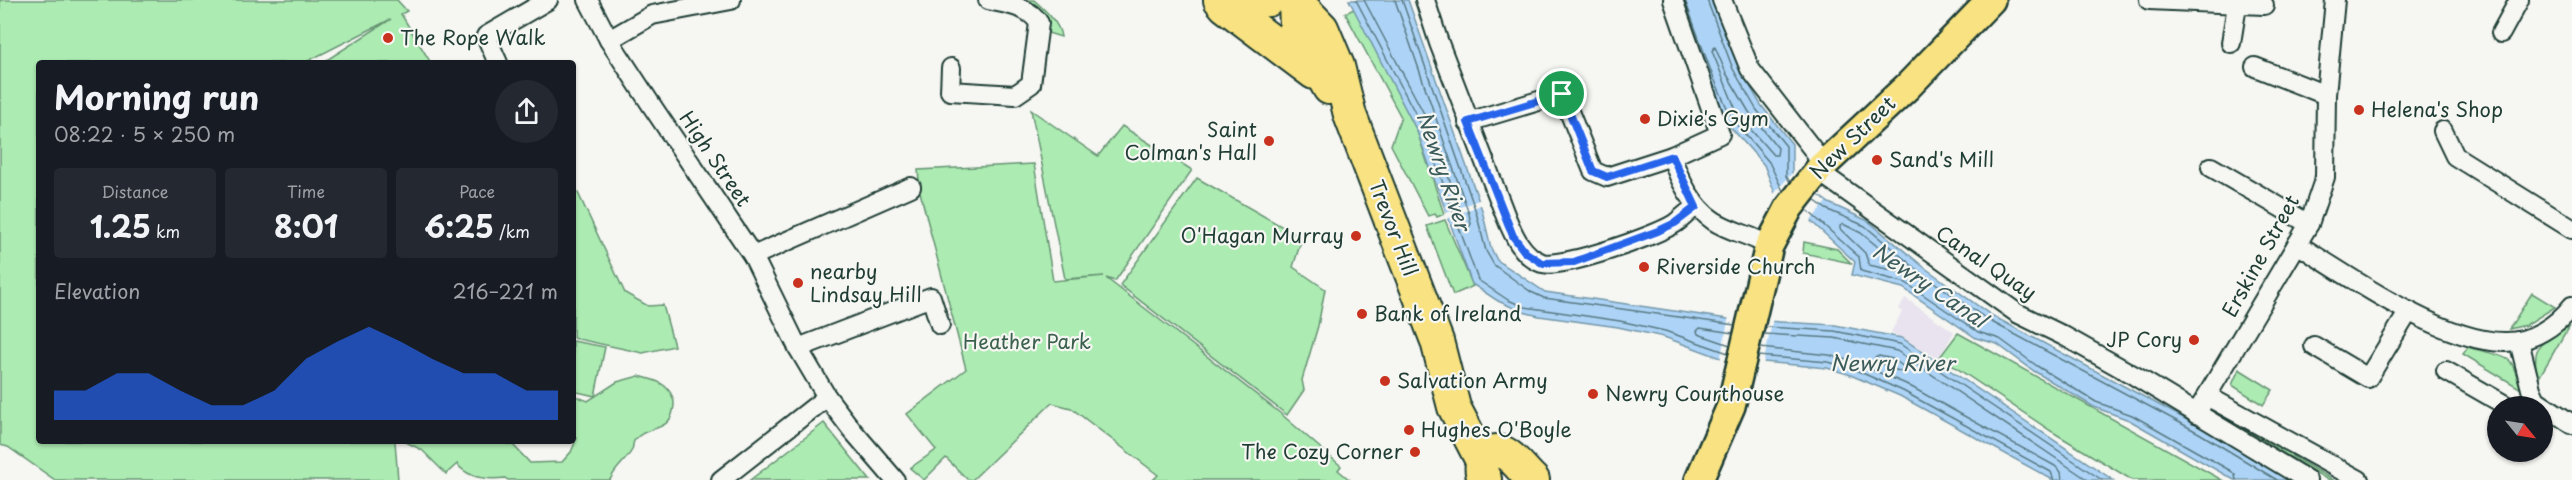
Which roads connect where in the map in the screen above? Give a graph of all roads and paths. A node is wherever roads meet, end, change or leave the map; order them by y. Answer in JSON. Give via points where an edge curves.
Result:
{"nodes":[{"id":1,"x":548,"y":0,"type":"edge"},
{"id":2,"x":588,"y":0,"type":"edge"},
{"id":3,"x":731,"y":0,"type":"edge"},
{"id":4,"x":988,"y":0,"type":"edge"},
{"id":5,"x":1220,"y":0,"type":"edge"},
{"id":6,"x":1238,"y":0,"type":"edge"},
{"id":7,"x":1268,"y":0,"type":"edge"},
{"id":8,"x":1295,"y":0,"type":"edge"},
{"id":9,"x":1425,"y":0,"type":"edge"},
{"id":10,"x":1673,"y":0,"type":"edge"},
{"id":11,"x":1722,"y":0,"type":"edge"},
{"id":12,"x":1991,"y":0,"type":"edge"},
{"id":13,"x":2149,"y":0,"type":"edge"},
{"id":14,"x":2335,"y":0,"type":"edge"},
{"id":15,"x":2519,"y":0,"type":"edge"},
{"id":16,"x":2237,"y":5,"type":"junction"},
{"id":17,"x":2264,"y":6,"type":"dead end"},
{"id":18,"x":2501,"y":33,"type":"dead end"},
{"id":19,"x":609,"y":40,"type":"junction"},
{"id":20,"x":2231,"y":43,"type":"dead end"},
{"id":21,"x":497,"y":60,"type":"edge"},
{"id":22,"x":2255,"y":67,"type":"dead end"},
{"id":23,"x":951,"y":68,"type":"dead end"},
{"id":24,"x":1322,"y":79,"type":"junction"},
{"id":25,"x":2326,"y":95,"type":"junction"},
{"id":26,"x":1350,"y":115,"type":"junction"},
{"id":27,"x":1468,"y":122,"type":"junction"},
{"id":28,"x":2443,"y":131,"type":"dead end"},
{"id":29,"x":1672,"y":156,"type":"junction"},
{"id":30,"x":2211,"y":167,"type":"dead end"},
{"id":31,"x":1813,"y":176,"type":"junction"},
{"id":32,"x":911,"y":187,"type":"dead end"},
{"id":33,"x":1696,"y":207,"type":"junction"},
{"id":34,"x":2309,"y":224,"type":"junction"},
{"id":35,"x":2572,"y":229,"type":"edge"},
{"id":36,"x":2297,"y":244,"type":"junction"},
{"id":37,"x":1769,"y":246,"type":"junction"},
{"id":38,"x":753,"y":256,"type":"junction"},
{"id":39,"x":2572,"y":306,"type":"edge"},
{"id":40,"x":2409,"y":312,"type":"junction"},
{"id":41,"x":940,"y":325,"type":"dead end"},
{"id":42,"x":2519,"y":340,"type":"junction"},
{"id":43,"x":2314,"y":346,"type":"dead end"},
{"id":44,"x":798,"y":348,"type":"junction"},
{"id":45,"x":2446,"y":371,"type":"dead end"},
{"id":46,"x":2207,"y":396,"type":"junction"},
{"id":47,"x":2490,"y":396,"type":"edge"},
{"id":48,"x":2530,"y":396,"type":"edge"},
{"id":49,"x":827,"y":397,"type":"junction"},
{"id":50,"x":2196,"y":414,"type":"junction"},
{"id":51,"x":2553,"y":414,"type":"edge"},
{"id":52,"x":2572,"y":424,"type":"edge"},
{"id":53,"x":1504,"y":469,"type":"edge"},
{"id":54,"x":1704,"y":470,"type":"edge"},
{"id":55,"x":721,"y":480,"type":"edge"},
{"id":56,"x":895,"y":480,"type":"edge"},
{"id":57,"x":1689,"y":480,"type":"edge"},
{"id":58,"x":2307,"y":480,"type":"edge"},
{"id":59,"x":2359,"y":480,"type":"edge"}],
"edges":[{"from":1,"to":21,"type":"street","via":[[486,36]]},
{"from":2,"to":19,"type":"street","name":"High Street"},
{"from":3,"to":19,"type":"street","via":[[652,15]]},
{"from":4,"to":23,"type":"street","via":[[1012,5],[1034,15],[1039,23],[1031,84],[1015,95],[950,91]]},
{"from":5,"to":24,"type":"highway"},
{"from":6,"to":7,"type":"highway"},
{"from":8,"to":24,"type":"highway","name":"Trevor Hill","via":[[1296,29]]},
{"from":8,"to":26,"type":"highway","name":"Trevor Hill","via":[[1322,28],[1338,66]]},
{"from":9,"to":27,"type":"street"},
{"from":10,"to":29,"type":"street","via":[[1720,134]]},
{"from":11,"to":31,"type":"street","name":"Canal Quay","via":[[1750,69],[1814,151]]},
{"from":12,"to":31,"type":"main road","name":"New Street"},
{"from":13,"to":16,"type":"street"},
{"from":14,"to":25,"type":"street","name":"Erskine Street"},
{"from":15,"to":18,"type":"street"},
{"from":16,"to":17,"type":"street"},
{"from":16,"to":20,"type":"street"},
{"from":19,"to":38,"type":"street","name":"High Street"},
{"from":22,"to":25,"type":"street"},
{"from":24,"to":26,"type":"highway","name":"Trevor Hill"},
{"from":25,"to":34,"type":"street","name":"Erskine Street","via":[[2325,177]]},
{"from":26,"to":53,"type":"highway","name":"Trevor Hill","via":[[1437,341],[1454,407]]},
{"from":27,"to":29,"type":"street","via":[[1562,94],[1593,171],[1607,177]]},
{"from":27,"to":33,"type":"street","via":[[1513,236],[1525,252],[1542,263],[1574,262],[1658,231]]},
{"from":28,"to":35,"type":"street","via":[[2455,156]]},
{"from":29,"to":33,"type":"street"},
{"from":30,"to":34,"type":"street"},
{"from":31,"to":37,"type":"main road","name":"New Street","via":[[1789,208]]},
{"from":31,"to":50,"type":"street","name":"Canal Quay","via":[[1828,178],[2017,314],[2095,353]]},
{"from":32,"to":38,"type":"street"},
{"from":33,"to":37,"type":"street","via":[[1714,221]]},
{"from":34,"to":36,"type":"street","name":"Erskine Street"},
{"from":36,"to":40,"type":"street"},
{"from":36,"to":46,"type":"street","name":"Erskine Street"},
{"from":37,"to":54,"type":"main road","name":"New Street","via":[[1731,406]]},
{"from":38,"to":44,"type":"street","name":"High Street"},
{"from":39,"to":42,"type":"street","via":[[2545,331]]},
{"from":40,"to":42,"type":"street","via":[[2484,340]]},
{"from":40,"to":43,"type":"street","via":[[2368,378]]},
{"from":41,"to":44,"type":"street","via":[[931,297]]},
{"from":42,"to":48,"type":"street"},
{"from":44,"to":49,"type":"street","name":"High Street"},
{"from":45,"to":47,"type":"street"},
{"from":46,"to":50,"type":"street","name":"Erskine Street"},
{"from":46,"to":59,"type":"street"},
{"from":49,"to":55,"type":"street"},
{"from":49,"to":56,"type":"street","name":"High Street"},
{"from":50,"to":58,"type":"street","name":"Canal Quay"},
{"from":51,"to":52,"type":"street"},
{"from":54,"to":57,"type":"main road"}]}
